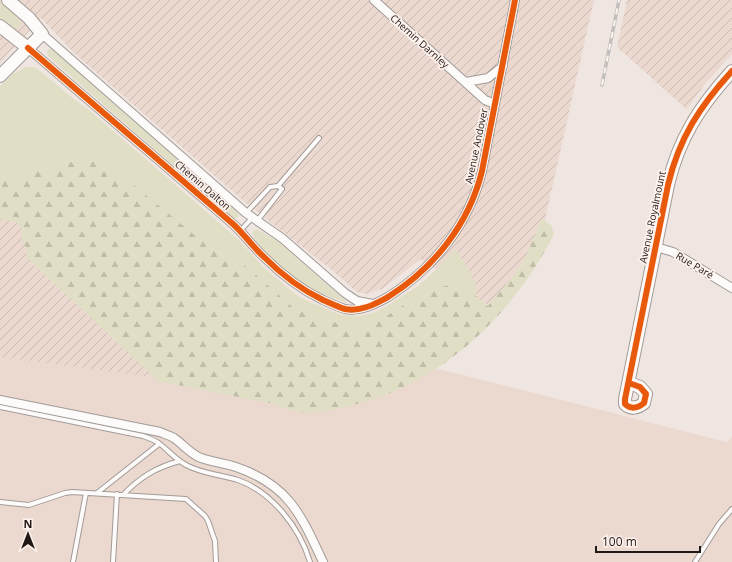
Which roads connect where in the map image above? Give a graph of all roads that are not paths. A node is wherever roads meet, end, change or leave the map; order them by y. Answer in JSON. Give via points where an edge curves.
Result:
{"nodes":[{"id":1,"x":8,"y":0,"type":"edge"},
{"id":2,"x":374,"y":0,"type":"edge"},
{"id":3,"x":515,"y":0,"type":"edge"},
{"id":4,"x":0,"y":26,"type":"edge"},
{"id":5,"x":42,"y":34,"type":"junction"},
{"id":6,"x":28,"y":48,"type":"junction"},
{"id":7,"x":503,"y":66,"type":"junction"},
{"id":8,"x":732,"y":70,"type":"edge"},
{"id":9,"x":0,"y":76,"type":"edge"},
{"id":10,"x":466,"y":82,"type":"junction"},
{"id":11,"x":495,"y":104,"type":"junction"},
{"id":12,"x":319,"y":138,"type":"dead end"},
{"id":13,"x":278,"y":186,"type":"junction"},
{"id":14,"x":252,"y":218,"type":"junction"},
{"id":15,"x":240,"y":231,"type":"junction"},
{"id":16,"x":656,"y":247,"type":"junction"},
{"id":17,"x":732,"y":288,"type":"edge"},
{"id":18,"x":376,"y":304,"type":"junction"},
{"id":19,"x":629,"y":382,"type":"dead end"},
{"id":20,"x":0,"y":400,"type":"edge"},
{"id":21,"x":0,"y":407,"type":"edge"},
{"id":22,"x":159,"y":444,"type":"junction"},
{"id":23,"x":180,"y":461,"type":"junction"},
{"id":24,"x":86,"y":493,"type":"junction"},
{"id":25,"x":97,"y":493,"type":"junction"},
{"id":26,"x":117,"y":494,"type":"junction"},
{"id":27,"x":123,"y":494,"type":"junction"},
{"id":28,"x":0,"y":502,"type":"edge"},
{"id":29,"x":732,"y":509,"type":"edge"},
{"id":30,"x":73,"y":562,"type":"edge"},
{"id":31,"x":113,"y":562,"type":"edge"},
{"id":32,"x":216,"y":562,"type":"edge"},
{"id":33,"x":310,"y":562,"type":"edge"},
{"id":34,"x":323,"y":562,"type":"edge"},
{"id":35,"x":695,"y":562,"type":"edge"}],
"edges":[{"from":1,"to":5,"type":"street","name":"Chemin Dalton","via":[[29,18]]},
{"from":2,"to":10,"type":"street","name":"Chemin Darnley"},
{"from":3,"to":7,"type":"street","name":"Avenue Andover"},
{"from":4,"to":6,"type":"street","name":"Chemin Dalton"},
{"from":5,"to":6,"type":"street"},
{"from":5,"to":14,"type":"street","name":"Chemin Dalton"},
{"from":6,"to":9,"type":"street"},
{"from":6,"to":15,"type":"street","name":"Chemin Dalton"},
{"from":7,"to":10,"type":"street","via":[[488,78]]},
{"from":7,"to":11,"type":"street","name":"Avenue Andover"},
{"from":8,"to":16,"type":"street","name":"Avenue Royalmount","via":[[702,106],[679,148],[670,176]]},
{"from":10,"to":11,"type":"street","name":"Chemin Darnley","via":[[485,100]]},
{"from":11,"to":18,"type":"street","name":"Avenue Andover","via":[[480,180],[460,224],[446,245],[424,269]]},
{"from":12,"to":13,"type":"lane"},
{"from":13,"to":14,"type":"lane","via":[[270,187]]},
{"from":13,"to":14,"type":"lane","via":[[282,189]]},
{"from":14,"to":15,"type":"lane"},
{"from":14,"to":18,"type":"street","name":"Chemin Dalton","via":[[282,238],[350,297],[360,302]]},
{"from":15,"to":18,"type":"street","name":"Chemin Dalton","via":[[295,285],[309,293],[345,309],[358,309]]},
{"from":16,"to":17,"type":"street","name":"Rue Paré","via":[[673,252]]},
{"from":16,"to":19,"type":"street","name":"Avenue Royalmount"},
{"from":20,"to":34,"type":"street","via":[[160,432],[200,457],[256,476],[280,492],[297,511]]},
{"from":21,"to":22,"type":"lane","via":[[143,436]]},
{"from":22,"to":23,"type":"lane"},
{"from":22,"to":25,"type":"lane"},
{"from":23,"to":27,"type":"lane","via":[[152,471]]},
{"from":23,"to":33,"type":"lane","via":[[246,484],[266,495],[286,516]]},
{"from":24,"to":25,"type":"lane"},
{"from":24,"to":28,"type":"lane","via":[[69,492],[25,505]]},
{"from":24,"to":30,"type":"lane"},
{"from":25,"to":26,"type":"lane"},
{"from":26,"to":27,"type":"lane"},
{"from":26,"to":31,"type":"lane"},
{"from":27,"to":32,"type":"lane","via":[[186,499],[208,521],[215,541]]},
{"from":29,"to":35,"type":"lane","via":[[719,524]]}]}
